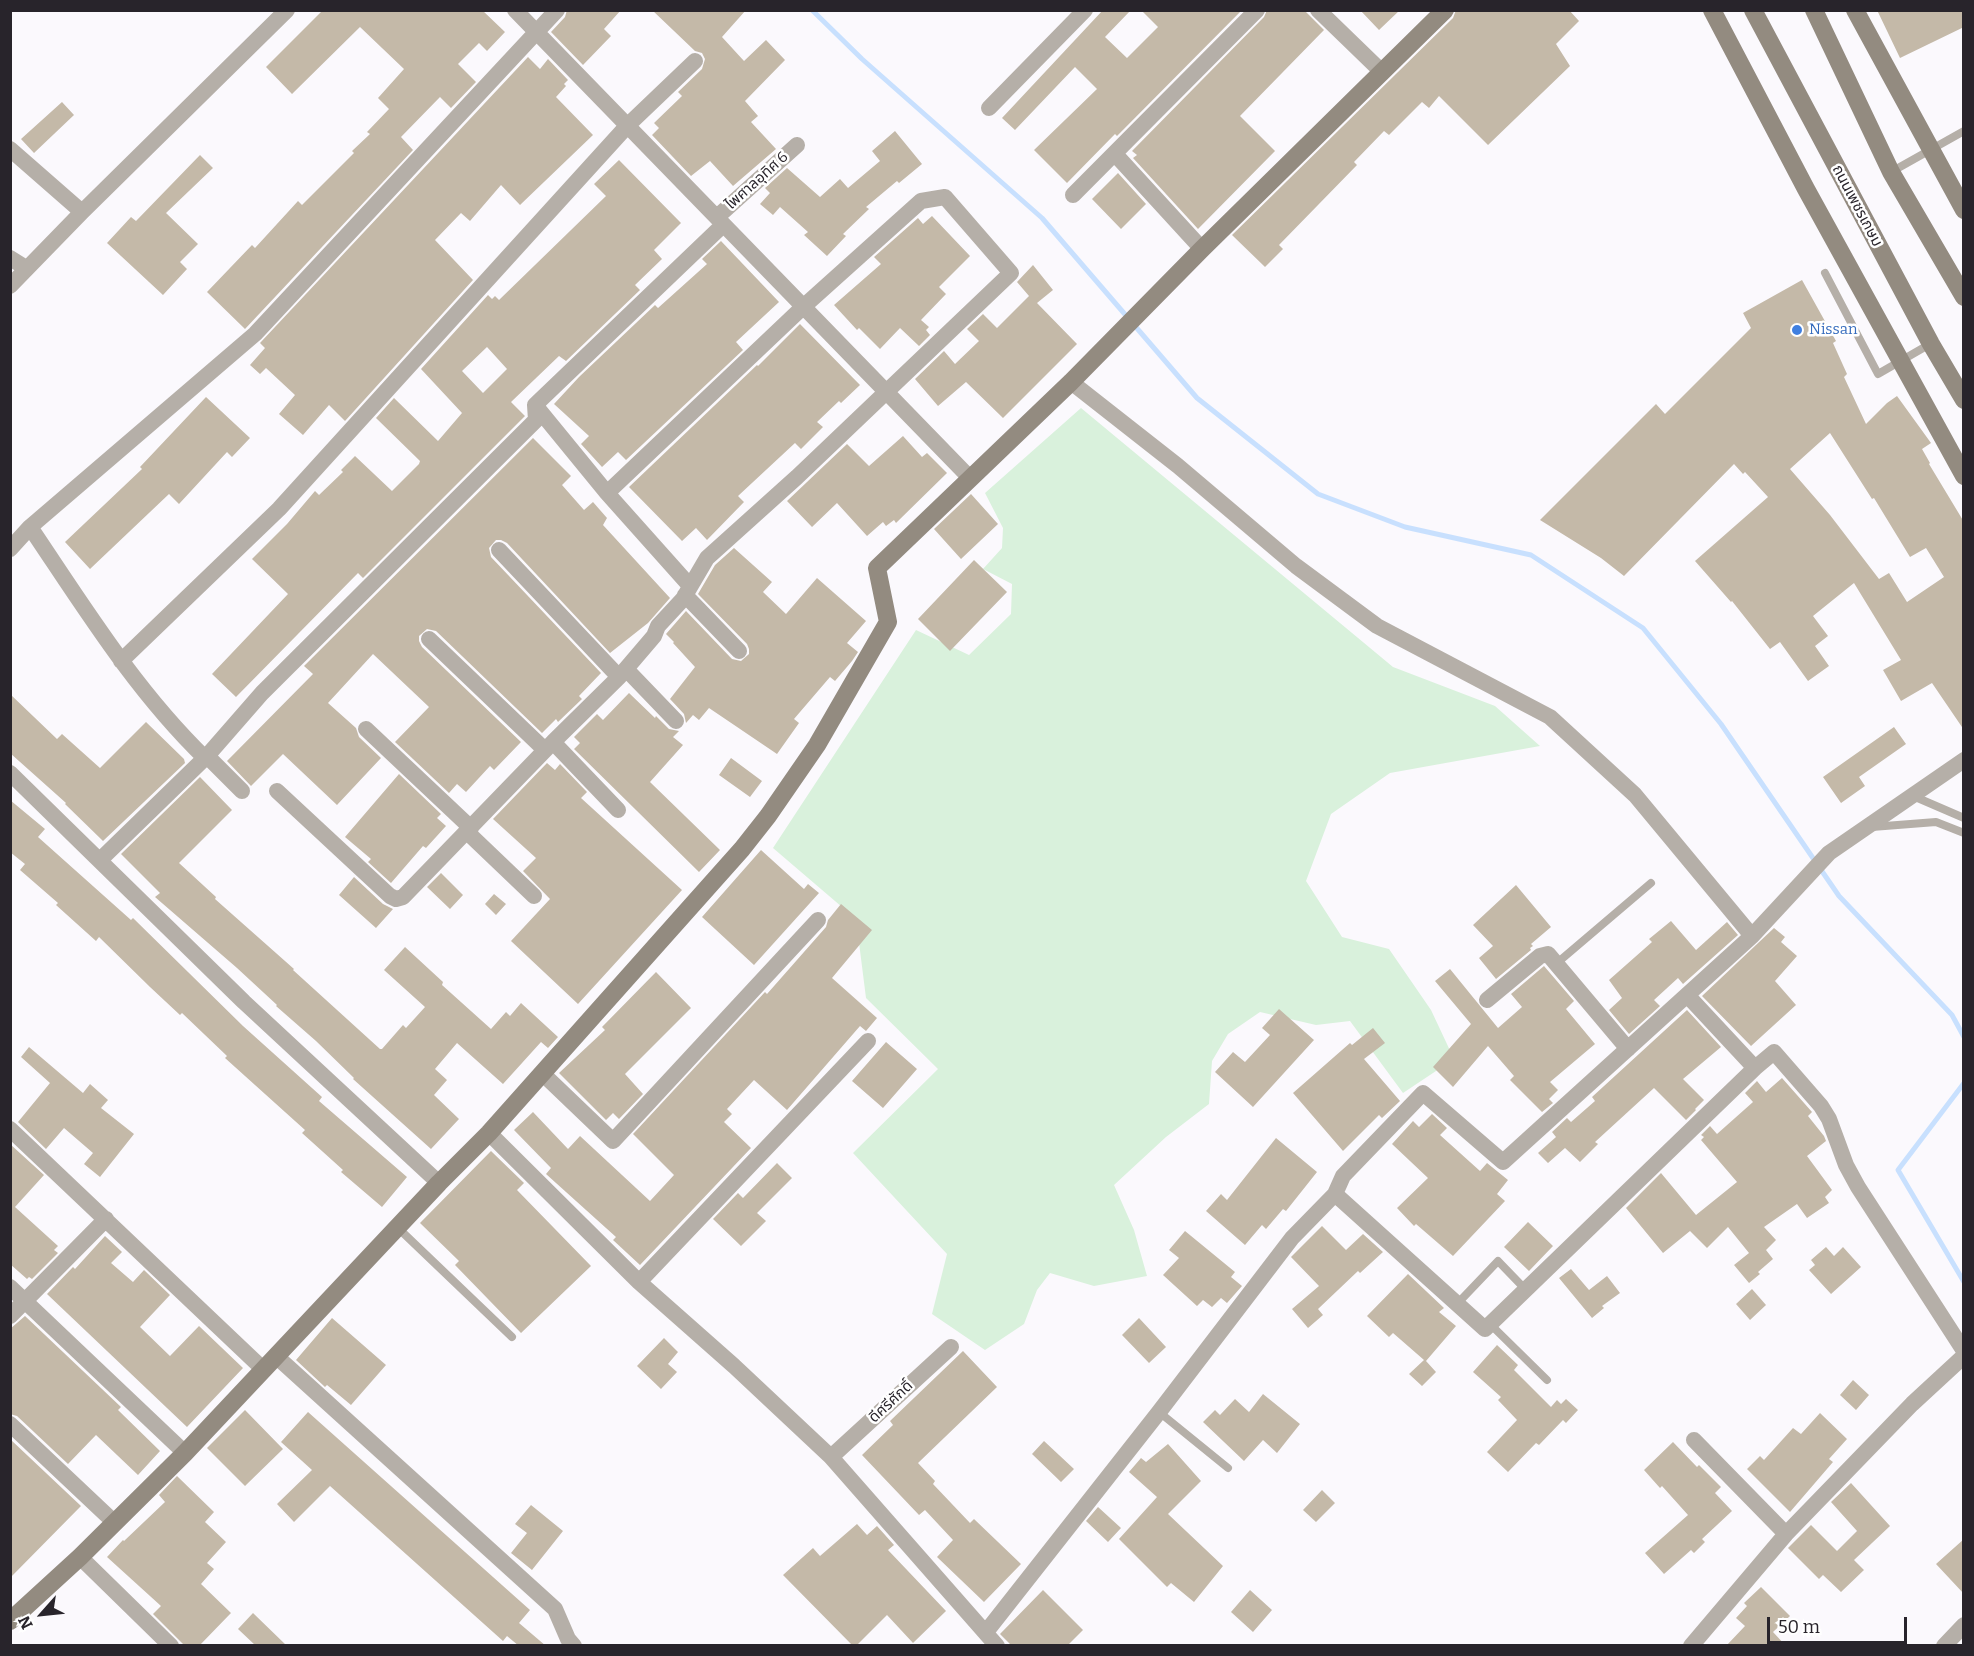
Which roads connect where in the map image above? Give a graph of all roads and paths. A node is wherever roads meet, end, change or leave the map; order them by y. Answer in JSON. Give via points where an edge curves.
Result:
{"nodes":[{"id":1,"x":287,"y":10,"type":"edge"},
{"id":2,"x":515,"y":10,"type":"edge"},
{"id":3,"x":557,"y":10,"type":"edge"},
{"id":4,"x":1085,"y":10,"type":"edge"},
{"id":5,"x":1257,"y":10,"type":"edge"},
{"id":6,"x":1318,"y":10,"type":"edge"},
{"id":7,"x":1445,"y":10,"type":"edge"},
{"id":8,"x":1712,"y":10,"type":"edge"},
{"id":9,"x":1753,"y":10,"type":"edge"},
{"id":10,"x":1814,"y":10,"type":"edge"},
{"id":11,"x":1855,"y":10,"type":"edge"},
{"id":12,"x":537,"y":32,"type":"junction"},
{"id":13,"x":695,"y":61,"type":"dead end"},
{"id":14,"x":1382,"y":72,"type":"junction"},
{"id":15,"x":989,"y":108,"type":"dead end"},
{"id":16,"x":628,"y":125,"type":"junction"},
{"id":17,"x":1964,"y":131,"type":"edge"},
{"id":18,"x":797,"y":145,"type":"dead end"},
{"id":19,"x":10,"y":149,"type":"edge"},
{"id":20,"x":1930,"y":150,"type":"junction"},
{"id":21,"x":1115,"y":154,"type":"junction"},
{"id":22,"x":1891,"y":172,"type":"junction"},
{"id":23,"x":1073,"y":195,"type":"dead end"},
{"id":24,"x":1964,"y":210,"type":"edge"},
{"id":25,"x":82,"y":212,"type":"junction"},
{"id":26,"x":720,"y":221,"type":"junction"},
{"id":27,"x":1202,"y":249,"type":"junction"},
{"id":28,"x":10,"y":258,"type":"edge"},
{"id":29,"x":26,"y":268,"type":"junction"},
{"id":30,"x":1825,"y":273,"type":"dead end"},
{"id":31,"x":10,"y":286,"type":"edge"},
{"id":32,"x":1964,"y":297,"type":"edge"},
{"id":33,"x":803,"y":307,"type":"junction"},
{"id":34,"x":1931,"y":344,"type":"junction"},
{"id":35,"x":1900,"y":361,"type":"junction"},
{"id":36,"x":1071,"y":382,"type":"junction"},
{"id":37,"x":887,"y":392,"type":"junction"},
{"id":38,"x":1964,"y":400,"type":"edge"},
{"id":39,"x":535,"y":405,"type":"junction"},
{"id":40,"x":1964,"y":476,"type":"edge"},
{"id":41,"x":970,"y":478,"type":"junction"},
{"id":42,"x":607,"y":493,"type":"junction"},
{"id":43,"x":30,"y":527,"type":"junction"},
{"id":44,"x":10,"y":549,"type":"edge"},
{"id":45,"x":499,"y":550,"type":"dead end"},
{"id":46,"x":687,"y":590,"type":"junction"},
{"id":47,"x":429,"y":639,"type":"dead end"},
{"id":48,"x":739,"y":651,"type":"dead end"},
{"id":49,"x":121,"y":661,"type":"junction"},
{"id":50,"x":623,"y":673,"type":"junction"},
{"id":51,"x":676,"y":721,"type":"dead end"},
{"id":52,"x":366,"y":729,"type":"dead end"},
{"id":53,"x":549,"y":746,"type":"junction"},
{"id":54,"x":206,"y":757,"type":"junction"},
{"id":55,"x":1964,"y":760,"type":"edge"},
{"id":56,"x":10,"y":773,"type":"edge"},
{"id":57,"x":277,"y":790,"type":"dead end"},
{"id":58,"x":242,"y":791,"type":"dead end"},
{"id":59,"x":1912,"y":795,"type":"junction"},
{"id":60,"x":618,"y":810,"type":"dead end"},
{"id":61,"x":1964,"y":818,"type":"edge"},
{"id":62,"x":1865,"y":828,"type":"junction"},
{"id":63,"x":469,"y":830,"type":"junction"},
{"id":64,"x":1964,"y":833,"type":"edge"},
{"id":65,"x":100,"y":860,"type":"junction"},
{"id":66,"x":1651,"y":883,"type":"dead end"},
{"id":67,"x":534,"y":896,"type":"dead end"},
{"id":68,"x":818,"y":920,"type":"dead end"},
{"id":69,"x":1752,"y":936,"type":"junction"},
{"id":70,"x":1557,"y":963,"type":"junction"},
{"id":71,"x":1687,"y":995,"type":"junction"},
{"id":72,"x":1487,"y":1000,"type":"dead end"},
{"id":73,"x":868,"y":1041,"type":"dead end"},
{"id":74,"x":1628,"y":1048,"type":"junction"},
{"id":75,"x":1755,"y":1068,"type":"junction"},
{"id":76,"x":543,"y":1074,"type":"junction"},
{"id":77,"x":10,"y":1129,"type":"edge"},
{"id":78,"x":489,"y":1133,"type":"junction"},
{"id":79,"x":439,"y":1183,"type":"junction"},
{"id":80,"x":1335,"y":1194,"type":"junction"},
{"id":81,"x":106,"y":1219,"type":"junction"},
{"id":82,"x":397,"y":1227,"type":"junction"},
{"id":83,"x":639,"y":1282,"type":"junction"},
{"id":84,"x":10,"y":1287,"type":"edge"},
{"id":85,"x":1526,"y":1290,"type":"junction"},
{"id":86,"x":26,"y":1301,"type":"junction"},
{"id":87,"x":1457,"y":1304,"type":"junction"},
{"id":88,"x":10,"y":1316,"type":"edge"},
{"id":89,"x":1490,"y":1324,"type":"junction"},
{"id":90,"x":512,"y":1337,"type":"dead end"},
{"id":91,"x":951,"y":1347,"type":"dead end"},
{"id":92,"x":1964,"y":1351,"type":"edge"},
{"id":93,"x":1964,"y":1356,"type":"edge"},
{"id":94,"x":271,"y":1363,"type":"junction"},
{"id":95,"x":1547,"y":1380,"type":"dead end"},
{"id":96,"x":1158,"y":1412,"type":"junction"},
{"id":97,"x":10,"y":1424,"type":"edge"},
{"id":98,"x":1694,"y":1440,"type":"dead end"},
{"id":99,"x":185,"y":1453,"type":"junction"},
{"id":100,"x":831,"y":1457,"type":"junction"},
{"id":101,"x":1228,"y":1468,"type":"dead end"},
{"id":102,"x":115,"y":1523,"type":"junction"},
{"id":103,"x":1786,"y":1534,"type":"junction"},
{"id":104,"x":81,"y":1557,"type":"junction"},
{"id":105,"x":11,"y":1619,"type":"edge"},
{"id":106,"x":1964,"y":1625,"type":"edge"},
{"id":107,"x":992,"y":1641,"type":"edge"},
{"id":108,"x":171,"y":1646,"type":"edge"},
{"id":109,"x":574,"y":1646,"type":"edge"},
{"id":110,"x":1691,"y":1646,"type":"edge"},
{"id":111,"x":1944,"y":1646,"type":"edge"}],
"edges":[{"from":1,"to":25,"type":"street"},
{"from":2,"to":12,"type":"street"},
{"from":3,"to":12,"type":"street"},
{"from":4,"to":15,"type":"street"},
{"from":5,"to":21,"type":"street"},
{"from":6,"to":14,"type":"street"},
{"from":7,"to":14,"type":"street"},
{"from":8,"to":35,"type":"street"},
{"from":9,"to":34,"type":"street","name":"ถนนเพชรเกษม"},
{"from":10,"to":22,"type":"street"},
{"from":11,"to":20,"type":"street"},
{"from":12,"to":16,"type":"street"},
{"from":12,"to":43,"type":"street","via":[[255,334]]},
{"from":13,"to":16,"type":"street"},
{"from":14,"to":27,"type":"street"},
{"from":16,"to":26,"type":"street"},
{"from":16,"to":49,"type":"street","via":[[279,509]]},
{"from":17,"to":20,"type":"lane"},
{"from":18,"to":26,"type":"street","name":"ไพศาลอุทิศ 6"},
{"from":19,"to":25,"type":"street"},
{"from":20,"to":22,"type":"lane"},
{"from":20,"to":24,"type":"street"},
{"from":21,"to":23,"type":"street"},
{"from":21,"to":27,"type":"street"},
{"from":22,"to":32,"type":"street"},
{"from":25,"to":29,"type":"street"},
{"from":26,"to":33,"type":"street"},
{"from":26,"to":39,"type":"street","name":"ไพศาลอุทิศ 6"},
{"from":27,"to":36,"type":"street"},
{"from":28,"to":29,"type":"street"},
{"from":29,"to":31,"type":"street"},
{"from":30,"to":35,"type":"lane","via":[[1878,374]]},
{"from":33,"to":37,"type":"street"},
{"from":33,"to":37,"type":"street","via":[[921,201],[945,197],[1011,273]]},
{"from":33,"to":42,"type":"street"},
{"from":34,"to":35,"type":"lane"},
{"from":34,"to":38,"type":"street","name":"ถนนเพชรเกษม"},
{"from":35,"to":40,"type":"street"},
{"from":36,"to":41,"type":"street"},
{"from":36,"to":69,"type":"street","via":[[1296,566],[1377,626],[1550,717],[1635,795]]},
{"from":37,"to":41,"type":"street"},
{"from":37,"to":46,"type":"street","via":[[707,558]]},
{"from":39,"to":42,"type":"street"},
{"from":39,"to":54,"type":"street","via":[[536,420],[262,693]]},
{"from":41,"to":76,"type":"street","via":[[877,568],[888,622],[817,745],[768,816]]},
{"from":42,"to":46,"type":"street"},
{"from":43,"to":44,"type":"street"},
{"from":43,"to":49,"type":"street"},
{"from":45,"to":50,"type":"street"},
{"from":46,"to":48,"type":"street"},
{"from":46,"to":50,"type":"street"},
{"from":47,"to":53,"type":"street"},
{"from":49,"to":54,"type":"street","via":[[161,713]]},
{"from":50,"to":51,"type":"street"},
{"from":50,"to":53,"type":"street"},
{"from":52,"to":63,"type":"street"},
{"from":53,"to":60,"type":"street"},
{"from":53,"to":63,"type":"street"},
{"from":54,"to":58,"type":"street"},
{"from":54,"to":65,"type":"street"},
{"from":55,"to":59,"type":"street"},
{"from":56,"to":65,"type":"street"},
{"from":57,"to":63,"type":"street","via":[[396,899]]},
{"from":59,"to":61,"type":"lane"},
{"from":59,"to":62,"type":"street"},
{"from":62,"to":64,"type":"lane","via":[[1936,822]]},
{"from":62,"to":69,"type":"street","via":[[1829,853]]},
{"from":63,"to":67,"type":"street"},
{"from":65,"to":79,"type":"street","via":[[244,1002]]},
{"from":66,"to":70,"type":"lane"},
{"from":68,"to":76,"type":"street","via":[[613,1141]]},
{"from":69,"to":71,"type":"street"},
{"from":70,"to":72,"type":"street","via":[[1548,954],[1540,956]]},
{"from":70,"to":74,"type":"street"},
{"from":71,"to":74,"type":"street"},
{"from":71,"to":75,"type":"street"},
{"from":73,"to":83,"type":"street"},
{"from":74,"to":80,"type":"street","via":[[1503,1162],[1423,1093],[1343,1176]]},
{"from":75,"to":85,"type":"street"},
{"from":75,"to":92,"type":"street","via":[[1774,1052],[1821,1106],[1867,1203]]},
{"from":76,"to":78,"type":"street"},
{"from":77,"to":81,"type":"street"},
{"from":78,"to":79,"type":"street"},
{"from":78,"to":83,"type":"street"},
{"from":79,"to":82,"type":"street"},
{"from":80,"to":87,"type":"street"},
{"from":80,"to":96,"type":"street","via":[[1292,1238]]},
{"from":81,"to":86,"type":"street"},
{"from":81,"to":94,"type":"street"},
{"from":82,"to":90,"type":"lane"},
{"from":82,"to":94,"type":"street"},
{"from":83,"to":100,"type":"street"},
{"from":84,"to":86,"type":"street"},
{"from":85,"to":87,"type":"lane","via":[[1498,1261]]},
{"from":85,"to":89,"type":"street"},
{"from":86,"to":88,"type":"street"},
{"from":86,"to":99,"type":"street"},
{"from":87,"to":89,"type":"street","via":[[1485,1329]]},
{"from":89,"to":95,"type":"lane"},
{"from":91,"to":100,"type":"street","name":"ดีศรีศักดิ์"},
{"from":93,"to":103,"type":"street","via":[[1911,1404]]},
{"from":94,"to":99,"type":"street"},
{"from":94,"to":109,"type":"street","via":[[555,1609]]},
{"from":96,"to":101,"type":"lane"},
{"from":96,"to":107,"type":"street"},
{"from":97,"to":102,"type":"street"},
{"from":98,"to":103,"type":"street"},
{"from":99,"to":102,"type":"street"},
{"from":100,"to":107,"type":"street"},
{"from":102,"to":104,"type":"street"},
{"from":103,"to":110,"type":"street"},
{"from":104,"to":105,"type":"street"},
{"from":104,"to":108,"type":"street"},
{"from":106,"to":111,"type":"street"}]}
